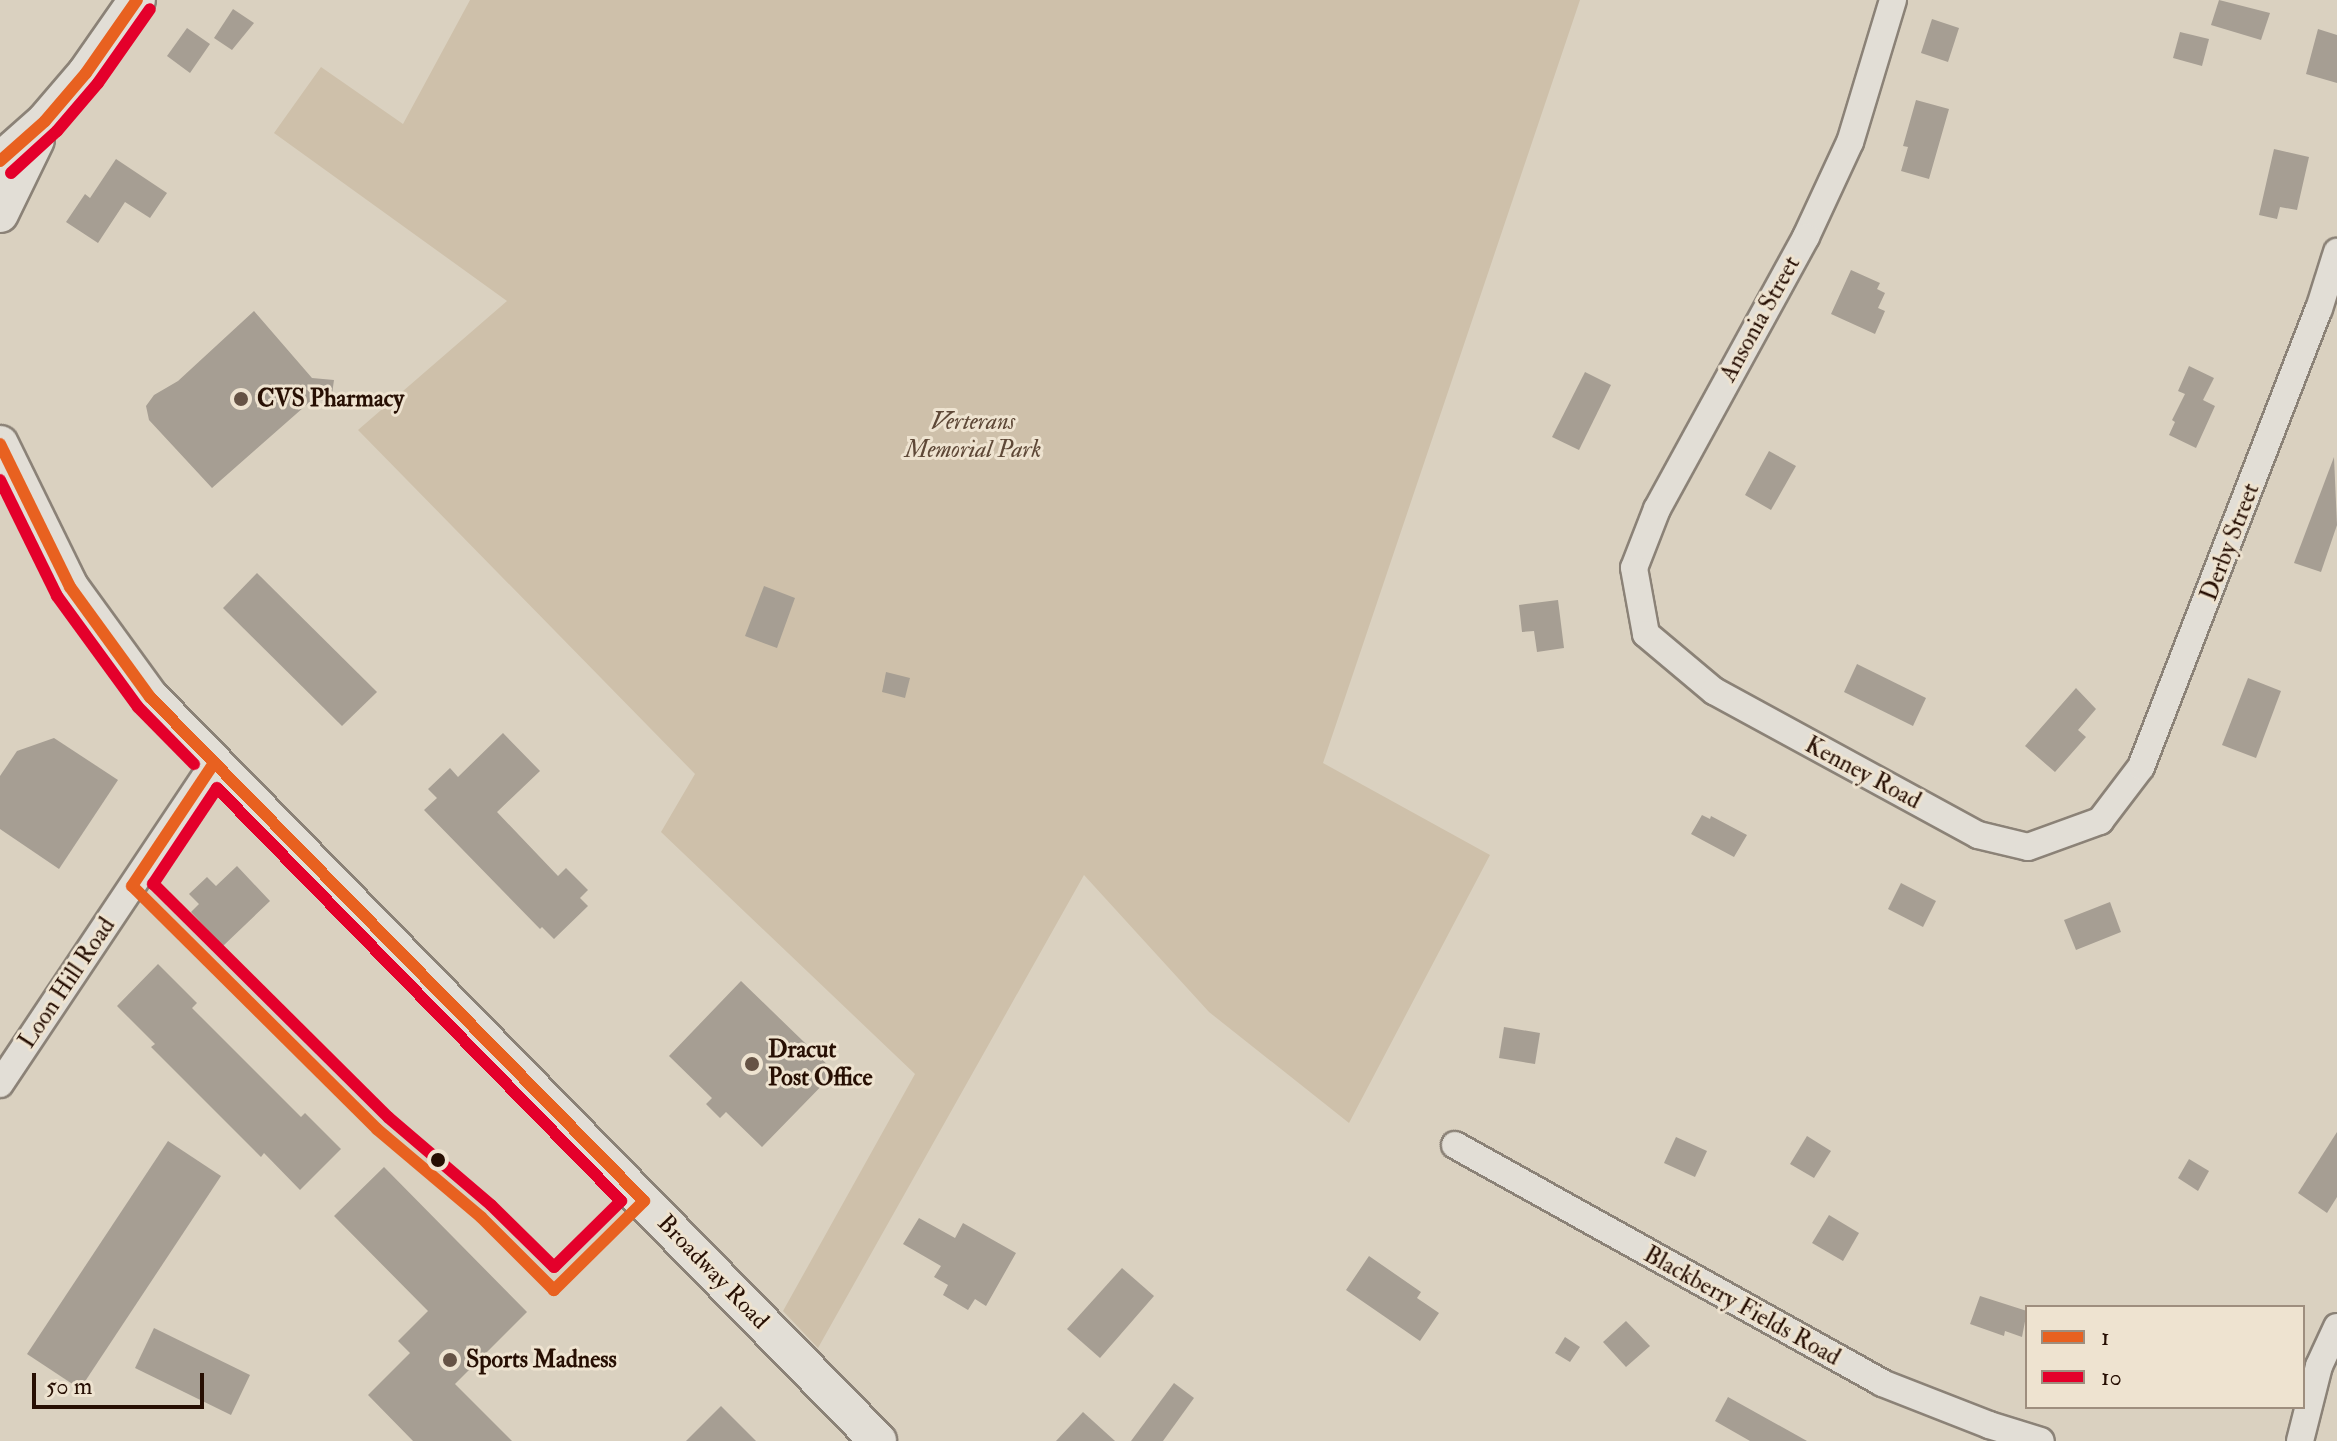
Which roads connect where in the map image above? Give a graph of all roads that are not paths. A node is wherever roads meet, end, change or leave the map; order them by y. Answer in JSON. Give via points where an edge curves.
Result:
{"nodes":[{"id":1,"x":137,"y":0,"type":"edge"},
{"id":2,"x":1893,"y":0,"type":"edge"},
{"id":3,"x":45,"y":121,"type":"junction"},
{"id":4,"x":0,"y":161,"type":"edge"},
{"id":5,"x":0,"y":214,"type":"edge"},
{"id":6,"x":2337,"y":252,"type":"edge"},
{"id":7,"x":0,"y":444,"type":"edge"},
{"id":8,"x":1646,"y":634,"type":"joint"},
{"id":9,"x":214,"y":763,"type":"junction"},
{"id":10,"x":2100,"y":821,"type":"joint"},
{"id":11,"x":0,"y":1084,"type":"edge"},
{"id":12,"x":1455,"y":1145,"type":"dead end"},
{"id":13,"x":2337,"y":1327,"type":"edge"},
{"id":14,"x":878,"y":1441,"type":"edge"},
{"id":15,"x":2041,"y":1441,"type":"edge"},
{"id":16,"x":2300,"y":1441,"type":"edge"}],
"edges":[{"from":1,"to":3,"type":"main road"},
{"from":2,"to":8,"type":"street","name":"Ansonia Street","via":[[1850,142],[1806,237],[1657,509],[1634,568]]},
{"from":3,"to":4,"type":"main road"},
{"from":3,"to":5,"type":"main road"},
{"from":6,"to":10,"type":"street","name":"Derby Street","via":[[2153,739],[2141,767]]},
{"from":7,"to":9,"type":"main road","name":"Broadway Road","via":[[70,587],[150,697]]},
{"from":8,"to":10,"type":"street","name":"Kenney Road","via":[[1714,691],[1978,835],[2028,847]]},
{"from":9,"to":11,"type":"street","name":"Loon Hill Road"},
{"from":9,"to":14,"type":"main road","name":"Broadway Road"},
{"from":12,"to":15,"type":"street","name":"Blackberry Fields Road","via":[[1882,1383]]},
{"from":13,"to":16,"type":"street","via":[[2319,1366]]}]}
